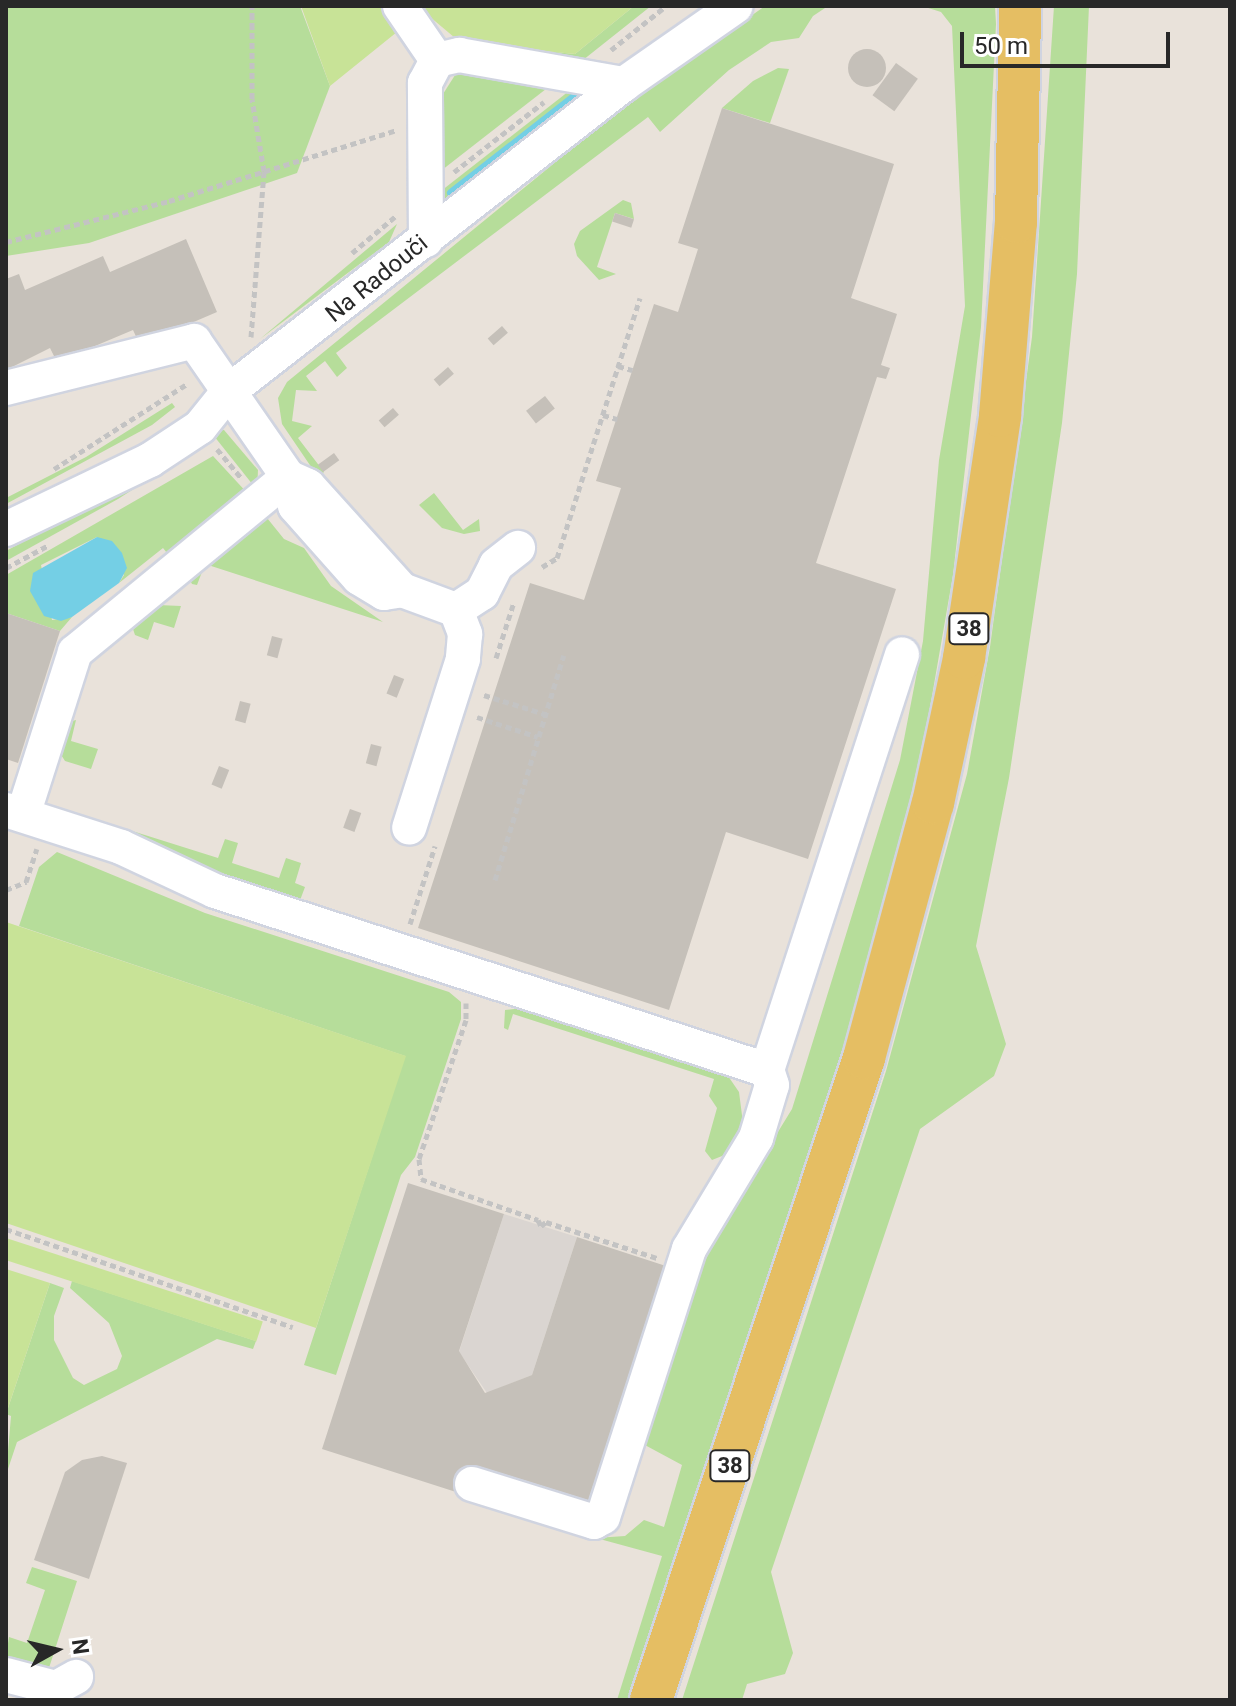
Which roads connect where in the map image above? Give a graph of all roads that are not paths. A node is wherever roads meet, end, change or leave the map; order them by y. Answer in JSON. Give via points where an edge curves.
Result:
{"nodes":[{"id":1,"x":400,"y":6,"type":"edge"},
{"id":2,"x":736,"y":6,"type":"edge"},
{"id":3,"x":1020,"y":6,"type":"edge"},
{"id":4,"x":437,"y":60,"type":"junction"},
{"id":5,"x":624,"y":84,"type":"junction"},
{"id":6,"x":426,"y":240,"type":"junction"},
{"id":7,"x":6,"y":388,"type":"edge"},
{"id":8,"x":228,"y":392,"type":"junction"},
{"id":9,"x":288,"y":477,"type":"junction"},
{"id":10,"x":6,"y":529,"type":"edge"},
{"id":11,"x":526,"y":559,"type":"road end"},
{"id":12,"x":456,"y":610,"type":"junction"},
{"id":13,"x":902,"y":654,"type":"dead end"},
{"id":14,"x":14,"y":812,"type":"edge"},
{"id":15,"x":424,"y":832,"type":"road end"},
{"id":16,"x":767,"y":1070,"type":"junction"},
{"id":17,"x":472,"y":1484,"type":"dead end"},
{"id":18,"x":6,"y":1675,"type":"edge"},
{"id":19,"x":76,"y":1677,"type":"dead end"},
{"id":20,"x":651,"y":1700,"type":"edge"}],
"edges":[{"from":1,"to":4,"type":"street"},
{"from":2,"to":5,"type":"street","name":"Na Radouči"},
{"from":3,"to":20,"type":"main road","number":"38","via":[[1016,222],[1000,416],[964,658],[936,788],[864,1058]]},
{"from":4,"to":5,"type":"street","via":[[459,55]]},
{"from":4,"to":6,"type":"street","via":[[425,83]]},
{"from":5,"to":6,"type":"street","name":"Na Radouči"},
{"from":6,"to":8,"type":"street","name":"Na Radouči"},
{"from":7,"to":8,"type":"street","via":[[194,341]]},
{"from":8,"to":9,"type":"street"},
{"from":8,"to":10,"type":"street","name":"Na Radouči","via":[[186,408],[91,486]]},
{"from":9,"to":12,"type":"street","via":[[295,506],[359,578],[384,593],[402,590]]},
{"from":9,"to":14,"type":"street","via":[[75,652]]},
{"from":11,"to":12,"type":"street","via":[[496,565],[482,593]]},
{"from":12,"to":15,"type":"street","via":[[465,634],[463,659]]},
{"from":13,"to":16,"type":"street"},
{"from":14,"to":16,"type":"street","via":[[121,847],[215,891]]},
{"from":16,"to":17,"type":"street","via":[[772,1085],[756,1138],[689,1249],[603,1517],[594,1522]]},
{"from":18,"to":19,"type":"street","via":[[56,1688]]}]}
